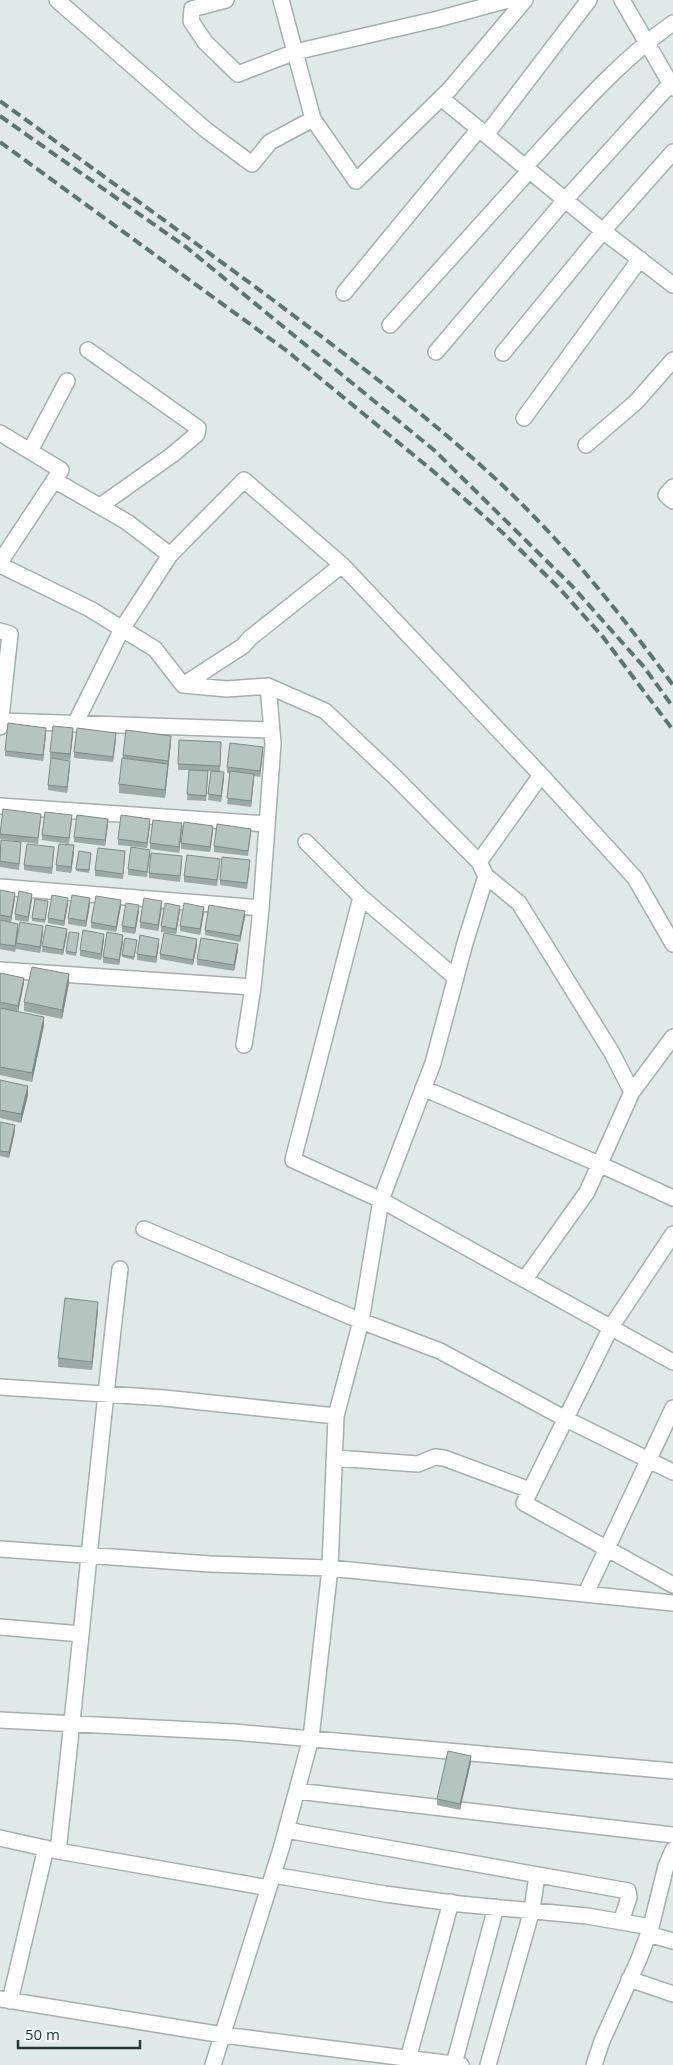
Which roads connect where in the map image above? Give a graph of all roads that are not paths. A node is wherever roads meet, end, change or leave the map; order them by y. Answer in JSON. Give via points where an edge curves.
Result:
{"nodes":[{"id":1,"x":56,"y":0,"type":"edge"},
{"id":2,"x":226,"y":0,"type":"edge"},
{"id":3,"x":282,"y":0,"type":"edge"},
{"id":4,"x":508,"y":0,"type":"edge"},
{"id":5,"x":525,"y":0,"type":"edge"},
{"id":6,"x":590,"y":0,"type":"edge"},
{"id":7,"x":622,"y":0,"type":"edge"},
{"id":8,"x":673,"y":23,"type":"edge"},
{"id":9,"x":645,"y":42,"type":"junction"},
{"id":10,"x":295,"y":52,"type":"junction"},
{"id":11,"x":672,"y":84,"type":"edge"},
{"id":12,"x":440,"y":98,"type":"junction"},
{"id":13,"x":313,"y":119,"type":"junction"},
{"id":14,"x":482,"y":132,"type":"junction"},
{"id":15,"x":673,"y":152,"type":"edge"},
{"id":16,"x":527,"y":169,"type":"junction"},
{"id":17,"x":565,"y":200,"type":"junction"},
{"id":18,"x":603,"y":231,"type":"junction"},
{"id":19,"x":640,"y":259,"type":"junction"},
{"id":20,"x":673,"y":285,"type":"edge"},
{"id":21,"x":344,"y":293,"type":"dead end"},
{"id":22,"x":390,"y":325,"type":"dead end"},
{"id":23,"x":88,"y":350,"type":"dead end"},
{"id":24,"x":436,"y":352,"type":"dead end"},
{"id":25,"x":503,"y":353,"type":"dead end"},
{"id":26,"x":673,"y":360,"type":"edge"},
{"id":27,"x":66,"y":381,"type":"dead end"},
{"id":28,"x":524,"y":418,"type":"dead end"},
{"id":29,"x":0,"y":433,"type":"edge"},
{"id":30,"x":586,"y":445,"type":"dead end"},
{"id":31,"x":30,"y":451,"type":"junction"},
{"id":32,"x":54,"y":480,"type":"junction"},
{"id":33,"x":673,"y":487,"type":"edge"},
{"id":34,"x":673,"y":501,"type":"edge"},
{"id":35,"x":100,"y":506,"type":"junction"},
{"id":36,"x":170,"y":556,"type":"junction"},
{"id":37,"x":0,"y":563,"type":"edge"},
{"id":38,"x":342,"y":566,"type":"junction"},
{"id":39,"x":122,"y":629,"type":"junction"},
{"id":40,"x":0,"y":631,"type":"edge"},
{"id":41,"x":183,"y":685,"type":"junction"},
{"id":42,"x":268,"y":686,"type":"junction"},
{"id":43,"x":0,"y":722,"type":"edge"},
{"id":44,"x":75,"y":724,"type":"junction"},
{"id":45,"x":0,"y":726,"type":"edge"},
{"id":46,"x":272,"y":730,"type":"junction"},
{"id":47,"x":541,"y":774,"type":"junction"},
{"id":48,"x":0,"y":806,"type":"edge"},
{"id":49,"x":267,"y":824,"type":"junction"},
{"id":50,"x":306,"y":842,"type":"dead end"},
{"id":51,"x":478,"y":862,"type":"junction"},
{"id":52,"x":486,"y":876,"type":"junction"},
{"id":53,"x":0,"y":887,"type":"edge"},
{"id":54,"x":361,"y":897,"type":"junction"},
{"id":55,"x":261,"y":908,"type":"junction"},
{"id":56,"x":673,"y":944,"type":"edge"},
{"id":57,"x":0,"y":970,"type":"edge"},
{"id":58,"x":456,"y":978,"type":"junction"},
{"id":59,"x":253,"y":987,"type":"junction"},
{"id":60,"x":673,"y":1038,"type":"edge"},
{"id":61,"x":244,"y":1046,"type":"dead end"},
{"id":62,"x":423,"y":1088,"type":"junction"},
{"id":63,"x":632,"y":1092,"type":"junction"},
{"id":64,"x":599,"y":1164,"type":"junction"},
{"id":65,"x":673,"y":1198,"type":"edge"},
{"id":66,"x":381,"y":1200,"type":"junction"},
{"id":67,"x":144,"y":1229,"type":"dead end"},
{"id":68,"x":673,"y":1234,"type":"edge"},
{"id":69,"x":120,"y":1269,"type":"dead end"},
{"id":70,"x":525,"y":1279,"type":"junction"},
{"id":71,"x":361,"y":1321,"type":"junction"},
{"id":72,"x":611,"y":1327,"type":"junction"},
{"id":73,"x":673,"y":1362,"type":"edge"},
{"id":74,"x":0,"y":1387,"type":"edge"},
{"id":75,"x":105,"y":1394,"type":"junction"},
{"id":76,"x":673,"y":1408,"type":"edge"},
{"id":77,"x":336,"y":1416,"type":"junction"},
{"id":78,"x":564,"y":1418,"type":"junction"},
{"id":79,"x":335,"y":1458,"type":"junction"},
{"id":80,"x":649,"y":1460,"type":"junction"},
{"id":81,"x":673,"y":1472,"type":"edge"},
{"id":82,"x":530,"y":1490,"type":"junction"},
{"id":83,"x":607,"y":1547,"type":"junction"},
{"id":84,"x":0,"y":1549,"type":"edge"},
{"id":85,"x":88,"y":1555,"type":"junction"},
{"id":86,"x":330,"y":1568,"type":"junction"},
{"id":87,"x":673,"y":1585,"type":"edge"},
{"id":88,"x":586,"y":1594,"type":"junction"},
{"id":89,"x":673,"y":1603,"type":"edge"},
{"id":90,"x":0,"y":1627,"type":"edge"},
{"id":91,"x":81,"y":1634,"type":"junction"},
{"id":92,"x":0,"y":1720,"type":"edge"},
{"id":93,"x":72,"y":1723,"type":"junction"},
{"id":94,"x":312,"y":1738,"type":"junction"},
{"id":95,"x":673,"y":1771,"type":"edge"},
{"id":96,"x":297,"y":1791,"type":"junction"},
{"id":97,"x":286,"y":1830,"type":"junction"},
{"id":98,"x":673,"y":1835,"type":"edge"},
{"id":99,"x":0,"y":1838,"type":"edge"},
{"id":100,"x":52,"y":1849,"type":"junction"},
{"id":101,"x":672,"y":1856,"type":"edge"},
{"id":102,"x":538,"y":1875,"type":"junction"},
{"id":103,"x":271,"y":1881,"type":"junction"},
{"id":104,"x":451,"y":1902,"type":"junction"},
{"id":105,"x":496,"y":1907,"type":"junction"},
{"id":106,"x":532,"y":1910,"type":"junction"},
{"id":107,"x":621,"y":1922,"type":"junction"},
{"id":108,"x":649,"y":1931,"type":"junction"},
{"id":109,"x":673,"y":1941,"type":"edge"},
{"id":110,"x":630,"y":1979,"type":"junction"},
{"id":111,"x":673,"y":1994,"type":"edge"},
{"id":112,"x":5,"y":2000,"type":"edge"},
{"id":113,"x":223,"y":2035,"type":"junction"},
{"id":114,"x":408,"y":2059,"type":"junction"},
{"id":115,"x":212,"y":2065,"type":"edge"},
{"id":116,"x":457,"y":2065,"type":"edge"},
{"id":117,"x":488,"y":2065,"type":"edge"},
{"id":118,"x":594,"y":2065,"type":"edge"}],
"edges":[{"from":1,"to":13,"type":"street","via":[[206,130],[252,164],[270,142]]},
{"from":2,"to":10,"type":"street","via":[[192,9],[191,21],[205,42],[238,74]]},
{"from":3,"to":10,"type":"street"},
{"from":4,"to":10,"type":"street"},
{"from":5,"to":12,"type":"street"},
{"from":6,"to":14,"type":"street"},
{"from":7,"to":9,"type":"street"},
{"from":8,"to":9,"type":"street"},
{"from":9,"to":11,"type":"street"},
{"from":9,"to":16,"type":"street","via":[[608,77]]},
{"from":10,"to":13,"type":"street"},
{"from":11,"to":17,"type":"street"},
{"from":12,"to":13,"type":"street","via":[[356,181]]},
{"from":12,"to":14,"type":"street"},
{"from":14,"to":16,"type":"street"},
{"from":14,"to":21,"type":"street"},
{"from":15,"to":18,"type":"street"},
{"from":16,"to":17,"type":"street"},
{"from":16,"to":22,"type":"street"},
{"from":17,"to":18,"type":"street"},
{"from":17,"to":24,"type":"street"},
{"from":18,"to":19,"type":"street"},
{"from":18,"to":25,"type":"street"},
{"from":19,"to":20,"type":"street"},
{"from":19,"to":28,"type":"street"},
{"from":23,"to":35,"type":"street","via":[[198,428],[197,434],[172,455]]},
{"from":26,"to":30,"type":"street","via":[[636,402]]},
{"from":27,"to":31,"type":"street"},
{"from":29,"to":31,"type":"street"},
{"from":31,"to":32,"type":"street","via":[[61,470]]},
{"from":32,"to":35,"type":"street"},
{"from":32,"to":37,"type":"street"},
{"from":33,"to":34,"type":"street","via":[[666,495]]},
{"from":35,"to":36,"type":"street","via":[[127,522]]},
{"from":36,"to":38,"type":"street","via":[[244,480]]},
{"from":36,"to":39,"type":"street"},
{"from":37,"to":39,"type":"street"},
{"from":38,"to":41,"type":"street","via":[[243,646]]},
{"from":38,"to":47,"type":"street"},
{"from":39,"to":41,"type":"street","via":[[155,649]]},
{"from":39,"to":44,"type":"street"},
{"from":40,"to":43,"type":"street","via":[[10,634]]},
{"from":41,"to":42,"type":"street","via":[[227,689]]},
{"from":42,"to":46,"type":"street"},
{"from":42,"to":51,"type":"street","via":[[325,711]]},
{"from":43,"to":44,"type":"street"},
{"from":43,"to":45,"type":"street"},
{"from":44,"to":46,"type":"street"},
{"from":46,"to":49,"type":"street","via":[[274,743]]},
{"from":47,"to":51,"type":"street"},
{"from":47,"to":56,"type":"street","via":[[634,878]]},
{"from":48,"to":49,"type":"street"},
{"from":49,"to":55,"type":"street"},
{"from":50,"to":54,"type":"street"},
{"from":51,"to":52,"type":"street"},
{"from":52,"to":58,"type":"street"},
{"from":52,"to":63,"type":"street","via":[[519,903],[612,1053]]},
{"from":53,"to":55,"type":"street"},
{"from":54,"to":58,"type":"street"},
{"from":54,"to":66,"type":"street","via":[[293,1160]]},
{"from":55,"to":59,"type":"street"},
{"from":57,"to":59,"type":"street"},
{"from":58,"to":62,"type":"street"},
{"from":59,"to":61,"type":"street"},
{"from":60,"to":63,"type":"street"},
{"from":62,"to":64,"type":"street"},
{"from":62,"to":66,"type":"street"},
{"from":63,"to":64,"type":"street"},
{"from":64,"to":65,"type":"street"},
{"from":64,"to":70,"type":"street","via":[[587,1192]]},
{"from":66,"to":70,"type":"street"},
{"from":66,"to":71,"type":"street"},
{"from":67,"to":71,"type":"street"},
{"from":68,"to":72,"type":"street"},
{"from":69,"to":75,"type":"street"},
{"from":70,"to":72,"type":"street"},
{"from":71,"to":77,"type":"street"},
{"from":71,"to":78,"type":"street","via":[[440,1351]]},
{"from":72,"to":73,"type":"street"},
{"from":72,"to":78,"type":"street"},
{"from":74,"to":75,"type":"street"},
{"from":75,"to":77,"type":"street"},
{"from":75,"to":85,"type":"street"},
{"from":76,"to":80,"type":"street"},
{"from":77,"to":79,"type":"street"},
{"from":78,"to":80,"type":"street"},
{"from":78,"to":82,"type":"street"},
{"from":79,"to":82,"type":"street","via":[[418,1464],[435,1457],[444,1458]]},
{"from":79,"to":86,"type":"street"},
{"from":80,"to":81,"type":"street"},
{"from":80,"to":83,"type":"street"},
{"from":82,"to":83,"type":"street","via":[[524,1503]]},
{"from":83,"to":87,"type":"street"},
{"from":83,"to":88,"type":"street"},
{"from":84,"to":85,"type":"street"},
{"from":85,"to":86,"type":"street"},
{"from":85,"to":91,"type":"street"},
{"from":86,"to":88,"type":"street"},
{"from":86,"to":94,"type":"street"},
{"from":88,"to":89,"type":"street"},
{"from":90,"to":91,"type":"street"},
{"from":91,"to":93,"type":"street"},
{"from":92,"to":93,"type":"street"},
{"from":93,"to":94,"type":"street"},
{"from":93,"to":100,"type":"street"},
{"from":94,"to":95,"type":"street"},
{"from":94,"to":96,"type":"street"},
{"from":96,"to":97,"type":"street"},
{"from":96,"to":98,"type":"street"},
{"from":97,"to":102,"type":"street"},
{"from":97,"to":103,"type":"street"},
{"from":99,"to":100,"type":"street"},
{"from":100,"to":103,"type":"street"},
{"from":100,"to":112,"type":"street"},
{"from":101,"to":108,"type":"street"},
{"from":102,"to":106,"type":"street"},
{"from":102,"to":107,"type":"street","via":[[628,1891]]},
{"from":103,"to":104,"type":"street"},
{"from":103,"to":113,"type":"street"},
{"from":104,"to":105,"type":"street"},
{"from":104,"to":114,"type":"street"},
{"from":105,"to":106,"type":"street"},
{"from":105,"to":116,"type":"street"},
{"from":106,"to":107,"type":"street"},
{"from":106,"to":117,"type":"street"},
{"from":107,"to":108,"type":"street"},
{"from":108,"to":109,"type":"street"},
{"from":108,"to":110,"type":"street"},
{"from":110,"to":111,"type":"street"},
{"from":110,"to":118,"type":"street"},
{"from":112,"to":113,"type":"street"},
{"from":113,"to":114,"type":"street"},
{"from":113,"to":115,"type":"street"},
{"from":114,"to":116,"type":"street"}]}
